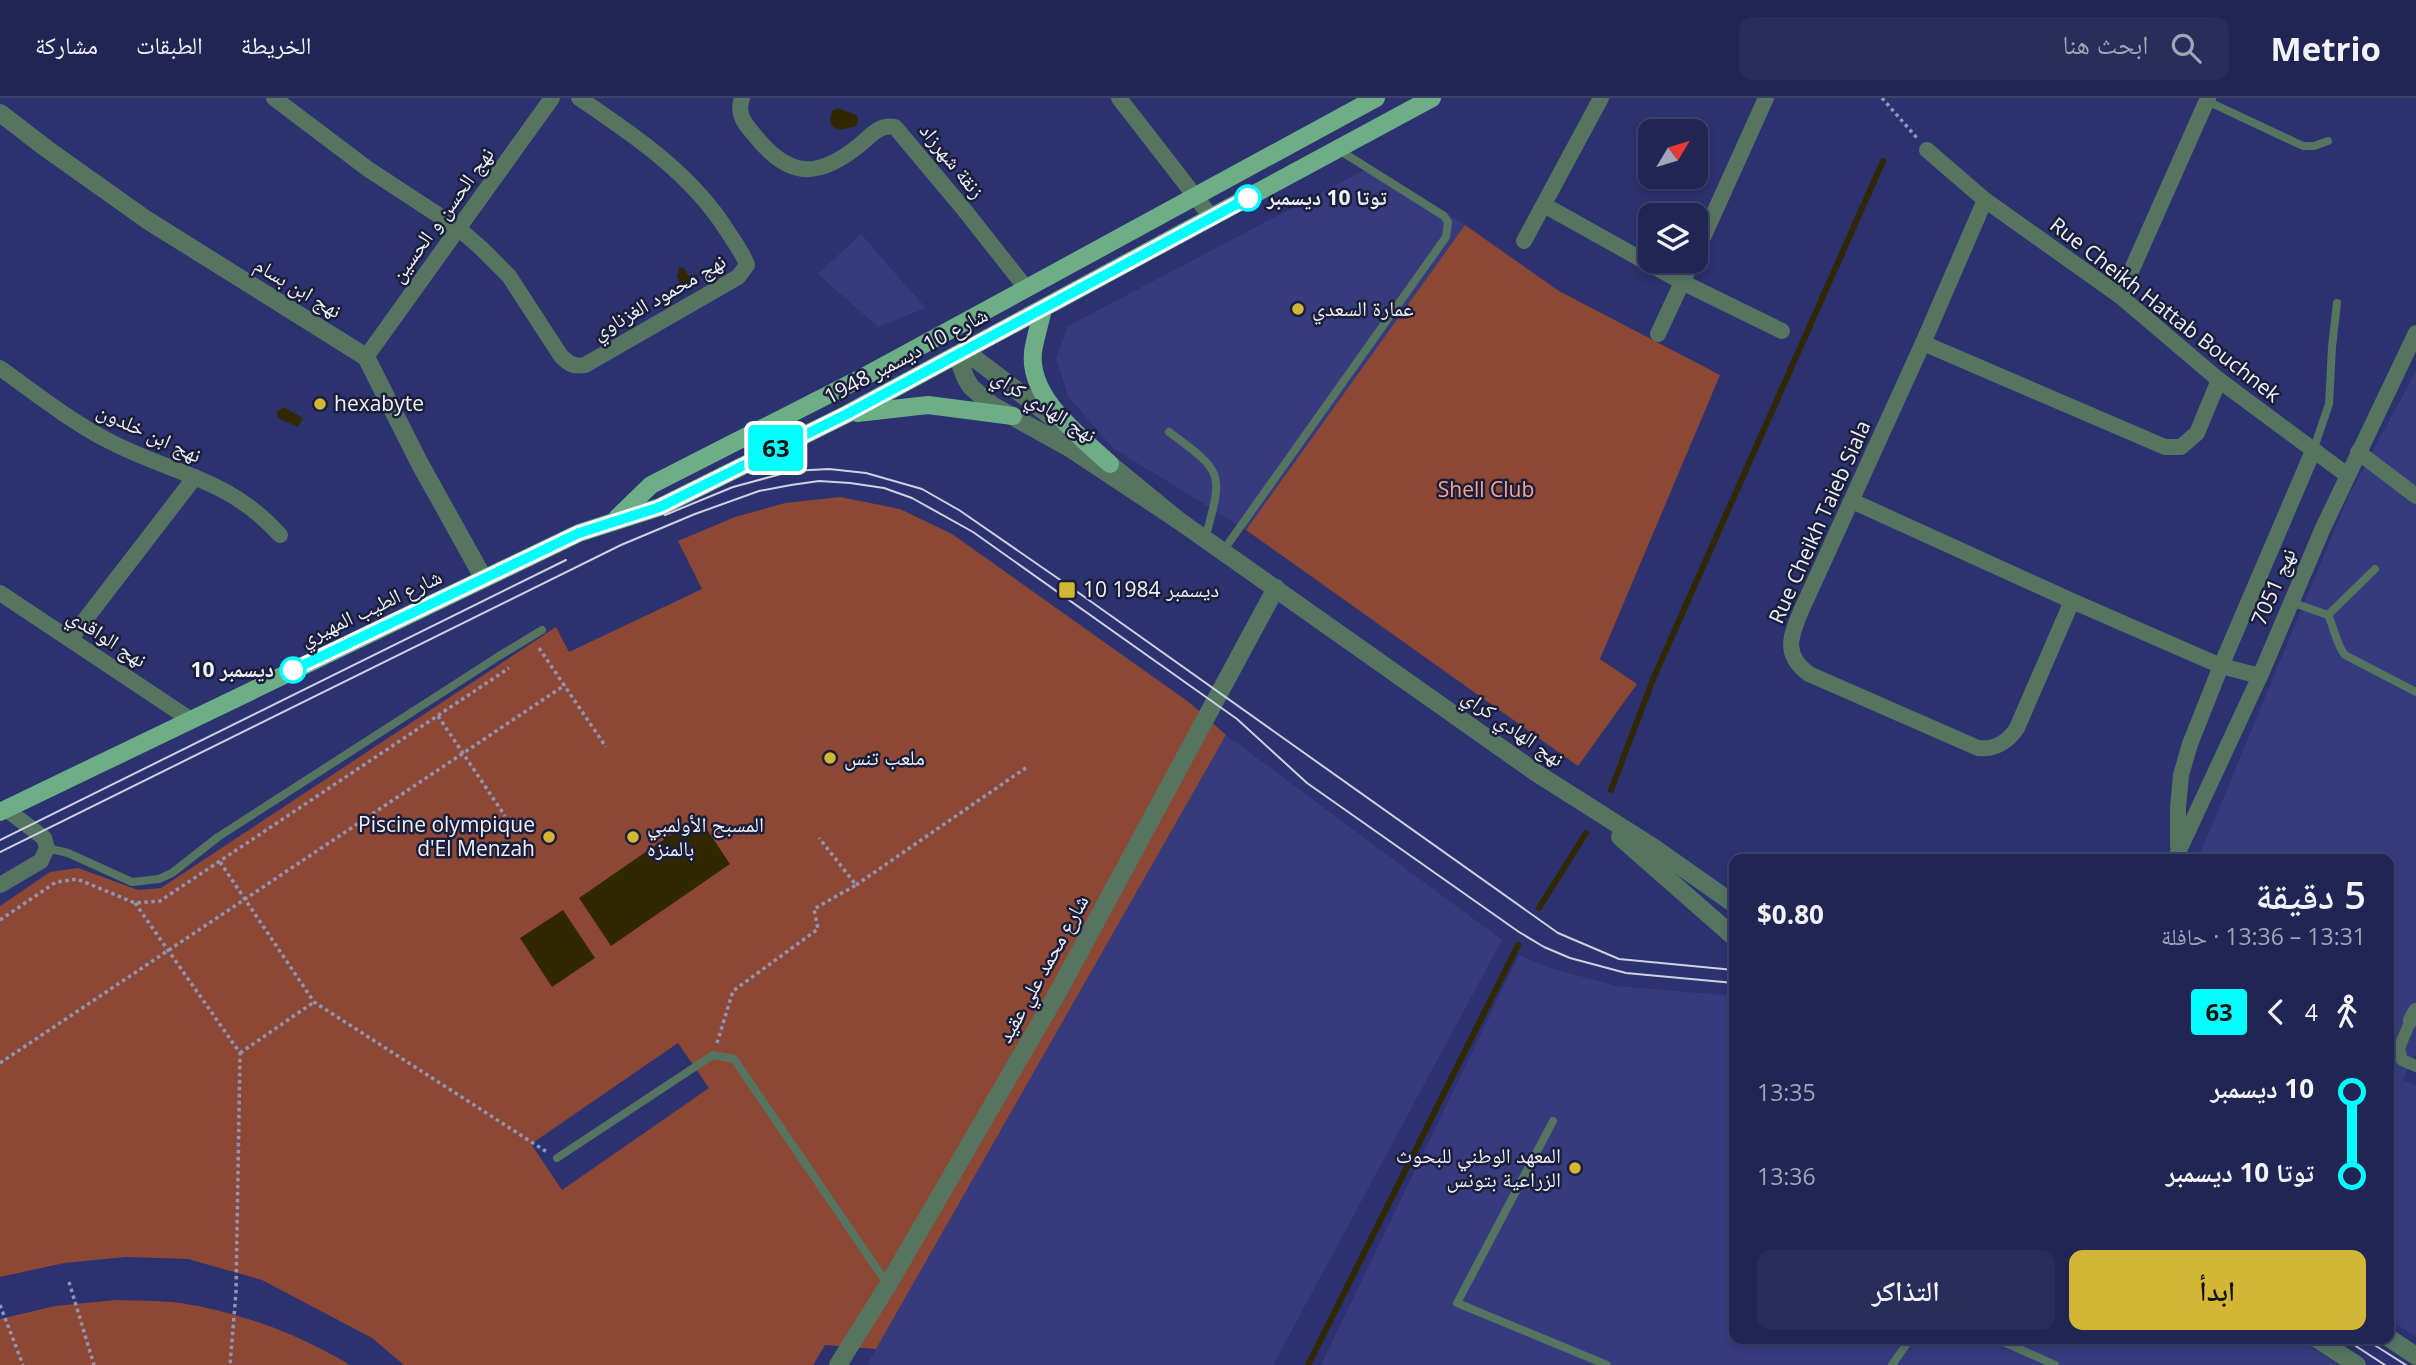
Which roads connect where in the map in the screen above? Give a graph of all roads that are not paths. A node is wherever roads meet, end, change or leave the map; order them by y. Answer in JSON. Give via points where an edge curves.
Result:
{"nodes":[{"id":1,"x":552,"y":98,"type":"edge"},
{"id":2,"x":579,"y":98,"type":"edge"},
{"id":3,"x":742,"y":98,"type":"edge"},
{"id":4,"x":1119,"y":98,"type":"edge"},
{"id":5,"x":1376,"y":98,"type":"edge"},
{"id":6,"x":1432,"y":98,"type":"edge"},
{"id":7,"x":1601,"y":98,"type":"edge"},
{"id":8,"x":1766,"y":98,"type":"edge"},
{"id":9,"x":279,"y":99,"type":"edge"},
{"id":10,"x":2208,"y":100,"type":"edge"},
{"id":11,"x":0,"y":113,"type":"edge"},
{"id":12,"x":2328,"y":141,"type":"dead end"},
{"id":13,"x":1339,"y":150,"type":"junction"},
{"id":14,"x":1927,"y":150,"type":"road end"},
{"id":15,"x":1194,"y":196,"type":"junction"},
{"id":16,"x":1985,"y":200,"type":"junction"},
{"id":17,"x":1544,"y":205,"type":"junction"},
{"id":18,"x":1212,"y":218,"type":"junction"},
{"id":19,"x":1708,"y":226,"type":"edge"},
{"id":20,"x":458,"y":228,"type":"junction"},
{"id":21,"x":1524,"y":241,"type":"dead end"},
{"id":22,"x":1686,"y":273,"type":"edge"},
{"id":23,"x":1682,"y":282,"type":"junction"},
{"id":24,"x":1026,"y":288,"type":"junction"},
{"id":25,"x":2120,"y":296,"type":"junction"},
{"id":26,"x":2337,"y":303,"type":"dead end"},
{"id":27,"x":1043,"y":309,"type":"junction"},
{"id":28,"x":973,"y":317,"type":"junction"},
{"id":29,"x":1782,"y":331,"type":"dead end"},
{"id":30,"x":2416,"y":333,"type":"edge"},
{"id":31,"x":941,"y":334,"type":"junction"},
{"id":32,"x":1658,"y":334,"type":"dead end"},
{"id":33,"x":1923,"y":342,"type":"junction"},
{"id":34,"x":965,"y":351,"type":"junction"},
{"id":35,"x":366,"y":357,"type":"junction"},
{"id":36,"x":0,"y":368,"type":"edge"},
{"id":37,"x":2219,"y":380,"type":"junction"},
{"id":38,"x":847,"y":414,"type":"junction"},
{"id":39,"x":1013,"y":416,"type":"junction"},
{"id":40,"x":1169,"y":432,"type":"dead end"},
{"id":41,"x":2313,"y":451,"type":"junction"},
{"id":42,"x":2358,"y":452,"type":"junction"},
{"id":43,"x":1110,"y":464,"type":"junction"},
{"id":44,"x":2347,"y":475,"type":"junction"},
{"id":45,"x":195,"y":477,"type":"junction"},
{"id":46,"x":2416,"y":496,"type":"edge"},
{"id":47,"x":1852,"y":501,"type":"junction"},
{"id":48,"x":1178,"y":520,"type":"junction"},
{"id":49,"x":612,"y":523,"type":"junction"},
{"id":50,"x":280,"y":535,"type":"dead end"},
{"id":51,"x":1205,"y":539,"type":"junction"},
{"id":52,"x":1223,"y":551,"type":"junction"},
{"id":53,"x":2375,"y":569,"type":"dead end"},
{"id":54,"x":484,"y":579,"type":"junction"},
{"id":55,"x":1276,"y":588,"type":"junction"},
{"id":56,"x":0,"y":593,"type":"edge"},
{"id":57,"x":2071,"y":601,"type":"junction"},
{"id":58,"x":2291,"y":602,"type":"junction"},
{"id":59,"x":2328,"y":615,"type":"junction"},
{"id":60,"x":542,"y":630,"type":"dead end"},
{"id":61,"x":71,"y":638,"type":"junction"},
{"id":62,"x":2221,"y":666,"type":"junction"},
{"id":63,"x":2260,"y":676,"type":"junction"},
{"id":64,"x":2416,"y":692,"type":"edge"},
{"id":65,"x":191,"y":720,"type":"junction"},
{"id":66,"x":1581,"y":802,"type":"junction"},
{"id":67,"x":3,"y":810,"type":"edge"},
{"id":68,"x":47,"y":848,"type":"junction"},
{"id":69,"x":2176,"y":854,"type":"edge"},
{"id":70,"x":2176,"y":854,"type":"edge"},
{"id":71,"x":0,"y":885,"type":"edge"},
{"id":72,"x":1729,"y":900,"type":"edge"},
{"id":73,"x":1729,"y":933,"type":"edge"},
{"id":74,"x":2414,"y":1016,"type":"edge"},
{"id":75,"x":2416,"y":1066,"type":"edge"},
{"id":76,"x":1553,"y":1121,"type":"dead end"},
{"id":77,"x":557,"y":1158,"type":"road end"},
{"id":78,"x":888,"y":1285,"type":"junction"},
{"id":79,"x":2394,"y":1341,"type":"edge"},
{"id":80,"x":1907,"y":1344,"type":"edge"},
{"id":81,"x":2008,"y":1344,"type":"edge"},
{"id":82,"x":2325,"y":1344,"type":"edge"},
{"id":83,"x":2416,"y":1356,"type":"edge"},
{"id":84,"x":838,"y":1365,"type":"edge"},
{"id":85,"x":1607,"y":1365,"type":"edge"},
{"id":86,"x":1892,"y":1365,"type":"edge"},
{"id":87,"x":2055,"y":1365,"type":"edge"},
{"id":88,"x":2357,"y":1365,"type":"edge"}],
"edges":[{"from":1,"to":20,"type":"street","name":"نهج الحسن و الحسين"},
{"from":2,"to":20,"type":"street","name":"نهج محمود الغزناوي","via":[[685,178],[718,216],[745,260],[745,270],[578,366],[561,356],[509,276]]},
{"from":3,"to":24,"type":"street","name":"زنقة شهرزاد","via":[[739,107],[744,122],[768,152],[800,170],[825,167],[881,128],[895,127]]},
{"from":4,"to":15,"type":"street"},
{"from":5,"to":15,"type":"main road","name":"شارع 10 ديسمبر 1948"},
{"from":6,"to":13,"type":"main road","name":"شارع 10 ديسمبر 1948"},
{"from":7,"to":17,"type":"street"},
{"from":8,"to":19,"type":"street"},
{"from":9,"to":20,"type":"street","via":[[368,169]]},
{"from":10,"to":12,"type":"lane","via":[[2303,146]]},
{"from":10,"to":25,"type":"street"},
{"from":11,"to":35,"type":"street","name":"نهج ابن بسام","via":[[147,220]]},
{"from":13,"to":18,"type":"main road","name":"شارع 10 ديسمبر 1948"},
{"from":13,"to":52,"type":"lane","via":[[1444,216],[1446,237]]},
{"from":14,"to":16,"type":"street","name":"Rue Cheikh Hattab Bouchnek"},
{"from":15,"to":18,"type":"street"},
{"from":15,"to":24,"type":"main road","name":"شارع 10 ديسمبر 1948"},
{"from":16,"to":25,"type":"street","name":"Rue Cheikh Hattab Bouchnek"},
{"from":16,"to":33,"type":"street","name":"Rue Cheikh Taieb Siala"},
{"from":17,"to":21,"type":"street"},
{"from":17,"to":23,"type":"street"},
{"from":18,"to":27,"type":"main road","name":"شارع 10 ديسمبر 1948"},
{"from":20,"to":35,"type":"street","name":"نهج الحسن و الحسين"},
{"from":22,"to":23,"type":"street"},
{"from":23,"to":29,"type":"street"},
{"from":23,"to":32,"type":"street"},
{"from":24,"to":28,"type":"main road","name":"شارع 10 ديسمبر 1948"},
{"from":25,"to":37,"type":"street","name":"Rue Cheikh Hattab Bouchnek"},
{"from":26,"to":41,"type":"lane","via":[[2329,404]]},
{"from":27,"to":34,"type":"main road","name":"شارع 10 ديسمبر 1948"},
{"from":27,"to":43,"type":"main road","via":[[1033,352],[1034,370],[1044,394]]},
{"from":28,"to":31,"type":"main road","name":"شارع 10 ديسمبر 1948"},
{"from":28,"to":34,"type":"main road"},
{"from":30,"to":42,"type":"street","name":"نهج 7051"},
{"from":31,"to":34,"type":"main road"},
{"from":31,"to":49,"type":"main road","name":"شارع 10 ديسمبر 1948","via":[[650,485]]},
{"from":33,"to":37,"type":"street","via":[[2165,447],[2181,447],[2197,433]]},
{"from":33,"to":47,"type":"street","name":"Rue Cheikh Taieb Siala"},
{"from":34,"to":38,"type":"main road","name":"شارع 10 ديسمبر 1948"},
{"from":34,"to":39,"type":"street","name":"نهج الهادي كراي","via":[[961,366],[971,387]]},
{"from":34,"to":43,"type":"street","name":"نهج الهادي كراي"},
{"from":35,"to":54,"type":"street"},
{"from":36,"to":45,"type":"street","name":"نهج ابن خلدون","via":[[109,441]]},
{"from":37,"to":41,"type":"street","name":"Rue Cheikh Hattab Bouchnek"},
{"from":38,"to":39,"type":"main road","via":[[928,405]]},
{"from":38,"to":49,"type":"main road","name":"شارع 10 ديسمبر 1948","via":[[660,507]]},
{"from":39,"to":48,"type":"street","name":"نهج الهادي كراي"},
{"from":40,"to":51,"type":"lane","via":[[1203,457],[1215,473],[1217,494]]},
{"from":41,"to":44,"type":"street","name":"Rue Cheikh Hattab Bouchnek"},
{"from":41,"to":62,"type":"street"},
{"from":42,"to":44,"type":"street","name":"نهج 7051"},
{"from":42,"to":46,"type":"street"},
{"from":43,"to":48,"type":"street","name":"نهج الهادي كراي"},
{"from":44,"to":58,"type":"street","name":"نهج 7051"},
{"from":45,"to":50,"type":"street","name":"نهج ابن خلدون","via":[[244,501]]},
{"from":45,"to":61,"type":"street"},
{"from":47,"to":57,"type":"street"},
{"from":47,"to":57,"type":"street","name":"Rue Cheikh Taieb Siala","via":[[1791,634],[1794,657],[1817,678],[1978,748],[1996,747],[2017,728]]},
{"from":48,"to":51,"type":"street","name":"نهج الهادي كراي"},
{"from":49,"to":54,"type":"main road","name":"شارع الطيب المهيري","via":[[579,533]]},
{"from":51,"to":52,"type":"street","name":"نهج الهادي كراي"},
{"from":52,"to":55,"type":"street","name":"نهج الهادي كراي"},
{"from":53,"to":59,"type":"lane"},
{"from":54,"to":65,"type":"main road","name":"شارع الطيب المهيري"},
{"from":55,"to":66,"type":"street","name":"نهج الهادي كراي"},
{"from":55,"to":78,"type":"street","name":"شارع محمد علي عقيد","via":[[1058,992]]},
{"from":56,"to":61,"type":"street","name":"نهج الواقدي"},
{"from":57,"to":62,"type":"street"},
{"from":58,"to":59,"type":"lane"},
{"from":58,"to":63,"type":"street","name":"نهج 7051"},
{"from":59,"to":64,"type":"lane","via":[[2345,655]]},
{"from":60,"to":68,"type":"lane","via":[[159,879],[132,882]]},
{"from":61,"to":65,"type":"street","name":"نهج الواقدي"},
{"from":62,"to":63,"type":"street"},
{"from":62,"to":69,"type":"street","via":[[2181,775]]},
{"from":63,"to":70,"type":"street","name":"نهج 7051"},
{"from":65,"to":67,"type":"main road","name":"شارع الطيب المهيري"},
{"from":66,"to":72,"type":"street","name":"نهج الهادي كراي"},
{"from":66,"to":73,"type":"street","name":"نهج الهادي كراي"},
{"from":67,"to":68,"type":"street","via":[[44,838]]},
{"from":68,"to":71,"type":"street","via":[[41,861]]},
{"from":74,"to":75,"type":"street","via":[[2399,1048],[2403,1060]]},
{"from":76,"to":85,"type":"lane","via":[[1457,1303]]},
{"from":77,"to":78,"type":"lane","via":[[713,1055],[734,1059]]},
{"from":78,"to":84,"type":"street","name":"شارع محمد علي عقيد"},
{"from":79,"to":83,"type":"street"},
{"from":80,"to":86,"type":"lane"},
{"from":81,"to":87,"type":"lane"},
{"from":82,"to":88,"type":"street"}]}
